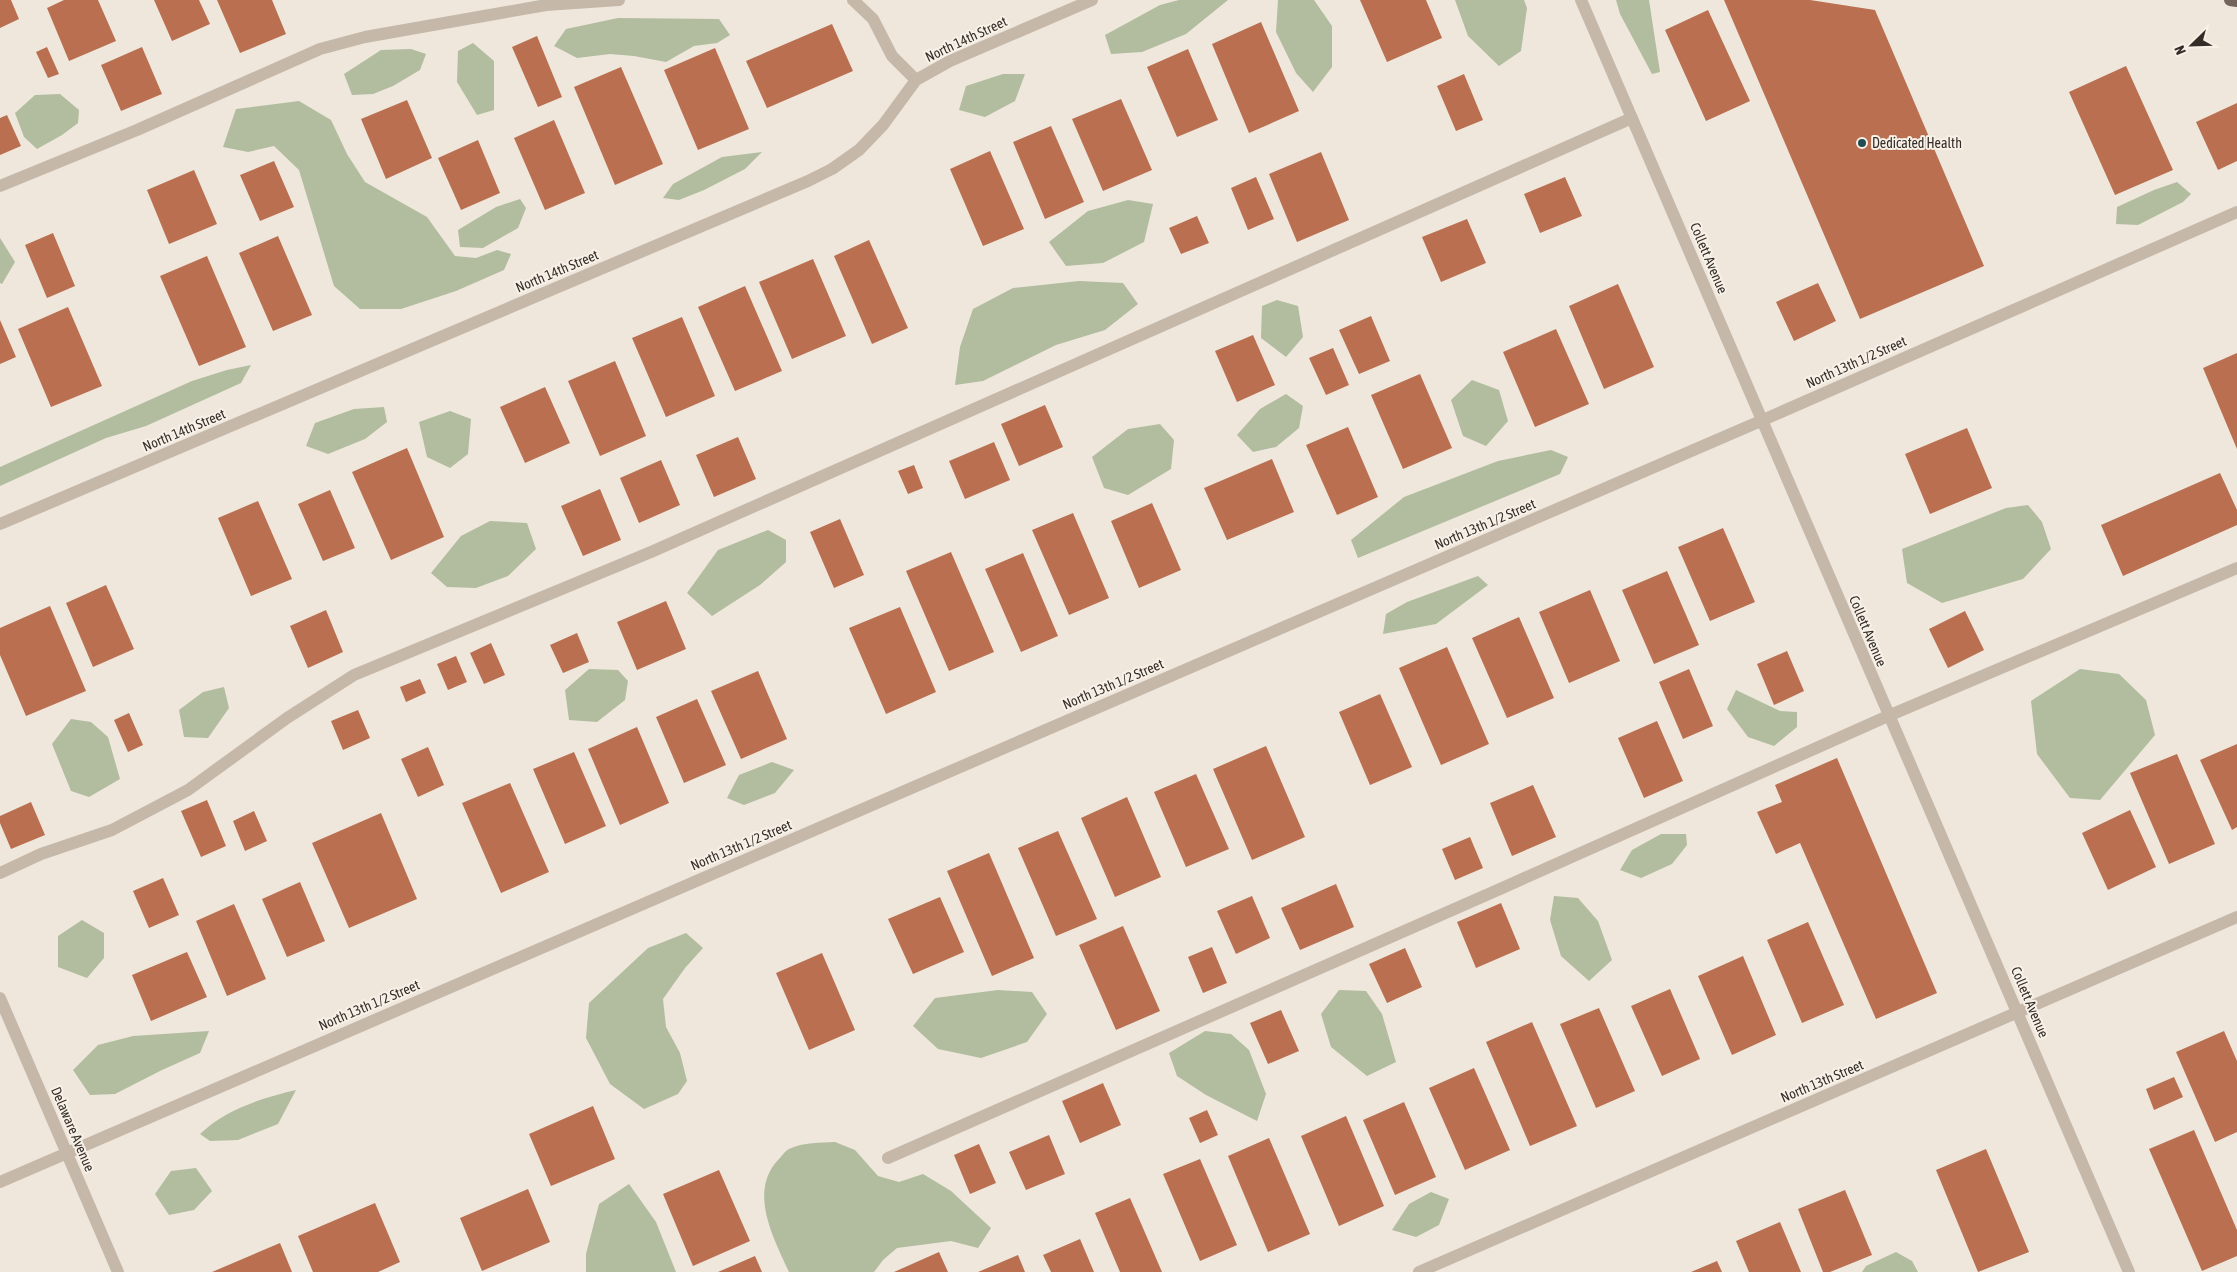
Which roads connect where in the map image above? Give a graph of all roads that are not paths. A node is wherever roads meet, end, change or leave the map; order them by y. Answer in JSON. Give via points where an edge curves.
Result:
{"nodes":[{"id":1,"x":619,"y":0,"type":"edge"},
{"id":2,"x":853,"y":0,"type":"edge"},
{"id":3,"x":1092,"y":0,"type":"edge"},
{"id":4,"x":1581,"y":0,"type":"edge"},
{"id":5,"x":2230,"y":0,"type":"edge"},
{"id":6,"x":2237,"y":1,"type":"edge"},
{"id":7,"x":916,"y":80,"type":"junction"},
{"id":8,"x":1632,"y":118,"type":"junction"},
{"id":9,"x":0,"y":186,"type":"edge"},
{"id":10,"x":2237,"y":212,"type":"edge"},
{"id":11,"x":1763,"y":420,"type":"junction"},
{"id":12,"x":0,"y":524,"type":"edge"},
{"id":13,"x":2237,"y":568,"type":"edge"},
{"id":14,"x":1888,"y":716,"type":"junction"},
{"id":15,"x":0,"y":873,"type":"edge"},
{"id":16,"x":2237,"y":917,"type":"edge"},
{"id":17,"x":0,"y":998,"type":"edge"},
{"id":18,"x":2018,"y":1012,"type":"junction"},
{"id":19,"x":66,"y":1152,"type":"junction"},
{"id":20,"x":888,"y":1158,"type":"dead end"},
{"id":21,"x":0,"y":1182,"type":"edge"},
{"id":22,"x":118,"y":1272,"type":"edge"},
{"id":23,"x":1419,"y":1272,"type":"edge"},
{"id":24,"x":2129,"y":1272,"type":"edge"}],
"edges":[{"from":1,"to":9,"type":"street","via":[[546,5],[365,36],[320,49]]},
{"from":2,"to":7,"type":"street","via":[[873,19],[892,56]]},
{"from":3,"to":7,"type":"street","name":"North 14th Street","via":[[950,61]]},
{"from":4,"to":8,"type":"street","name":"Collett Avenue"},
{"from":5,"to":6,"type":"main road"},
{"from":7,"to":12,"type":"street","name":"North 14th Street","via":[[883,125],[859,150],[808,181]]},
{"from":8,"to":11,"type":"street","name":"Collett Avenue"},
{"from":8,"to":15,"type":"street","via":[[651,552],[354,675],[287,718],[188,790],[112,830],[41,854]]},
{"from":10,"to":11,"type":"street","name":"North 13th 1/2 Street"},
{"from":11,"to":14,"type":"street","name":"Collett Avenue"},
{"from":11,"to":19,"type":"street","name":"North 13th 1/2 Street"},
{"from":13,"to":14,"type":"street"},
{"from":14,"to":18,"type":"street","name":"Collett Avenue"},
{"from":14,"to":20,"type":"street"},
{"from":16,"to":18,"type":"street","name":"North 13th Street"},
{"from":17,"to":19,"type":"street","name":"Delaware Avenue"},
{"from":18,"to":23,"type":"street","name":"North 13th Street"},
{"from":18,"to":24,"type":"street","name":"Collett Avenue"},
{"from":19,"to":21,"type":"street","name":"North 13th 1/2 Street"},
{"from":19,"to":22,"type":"street","name":"Delaware Avenue"}]}
